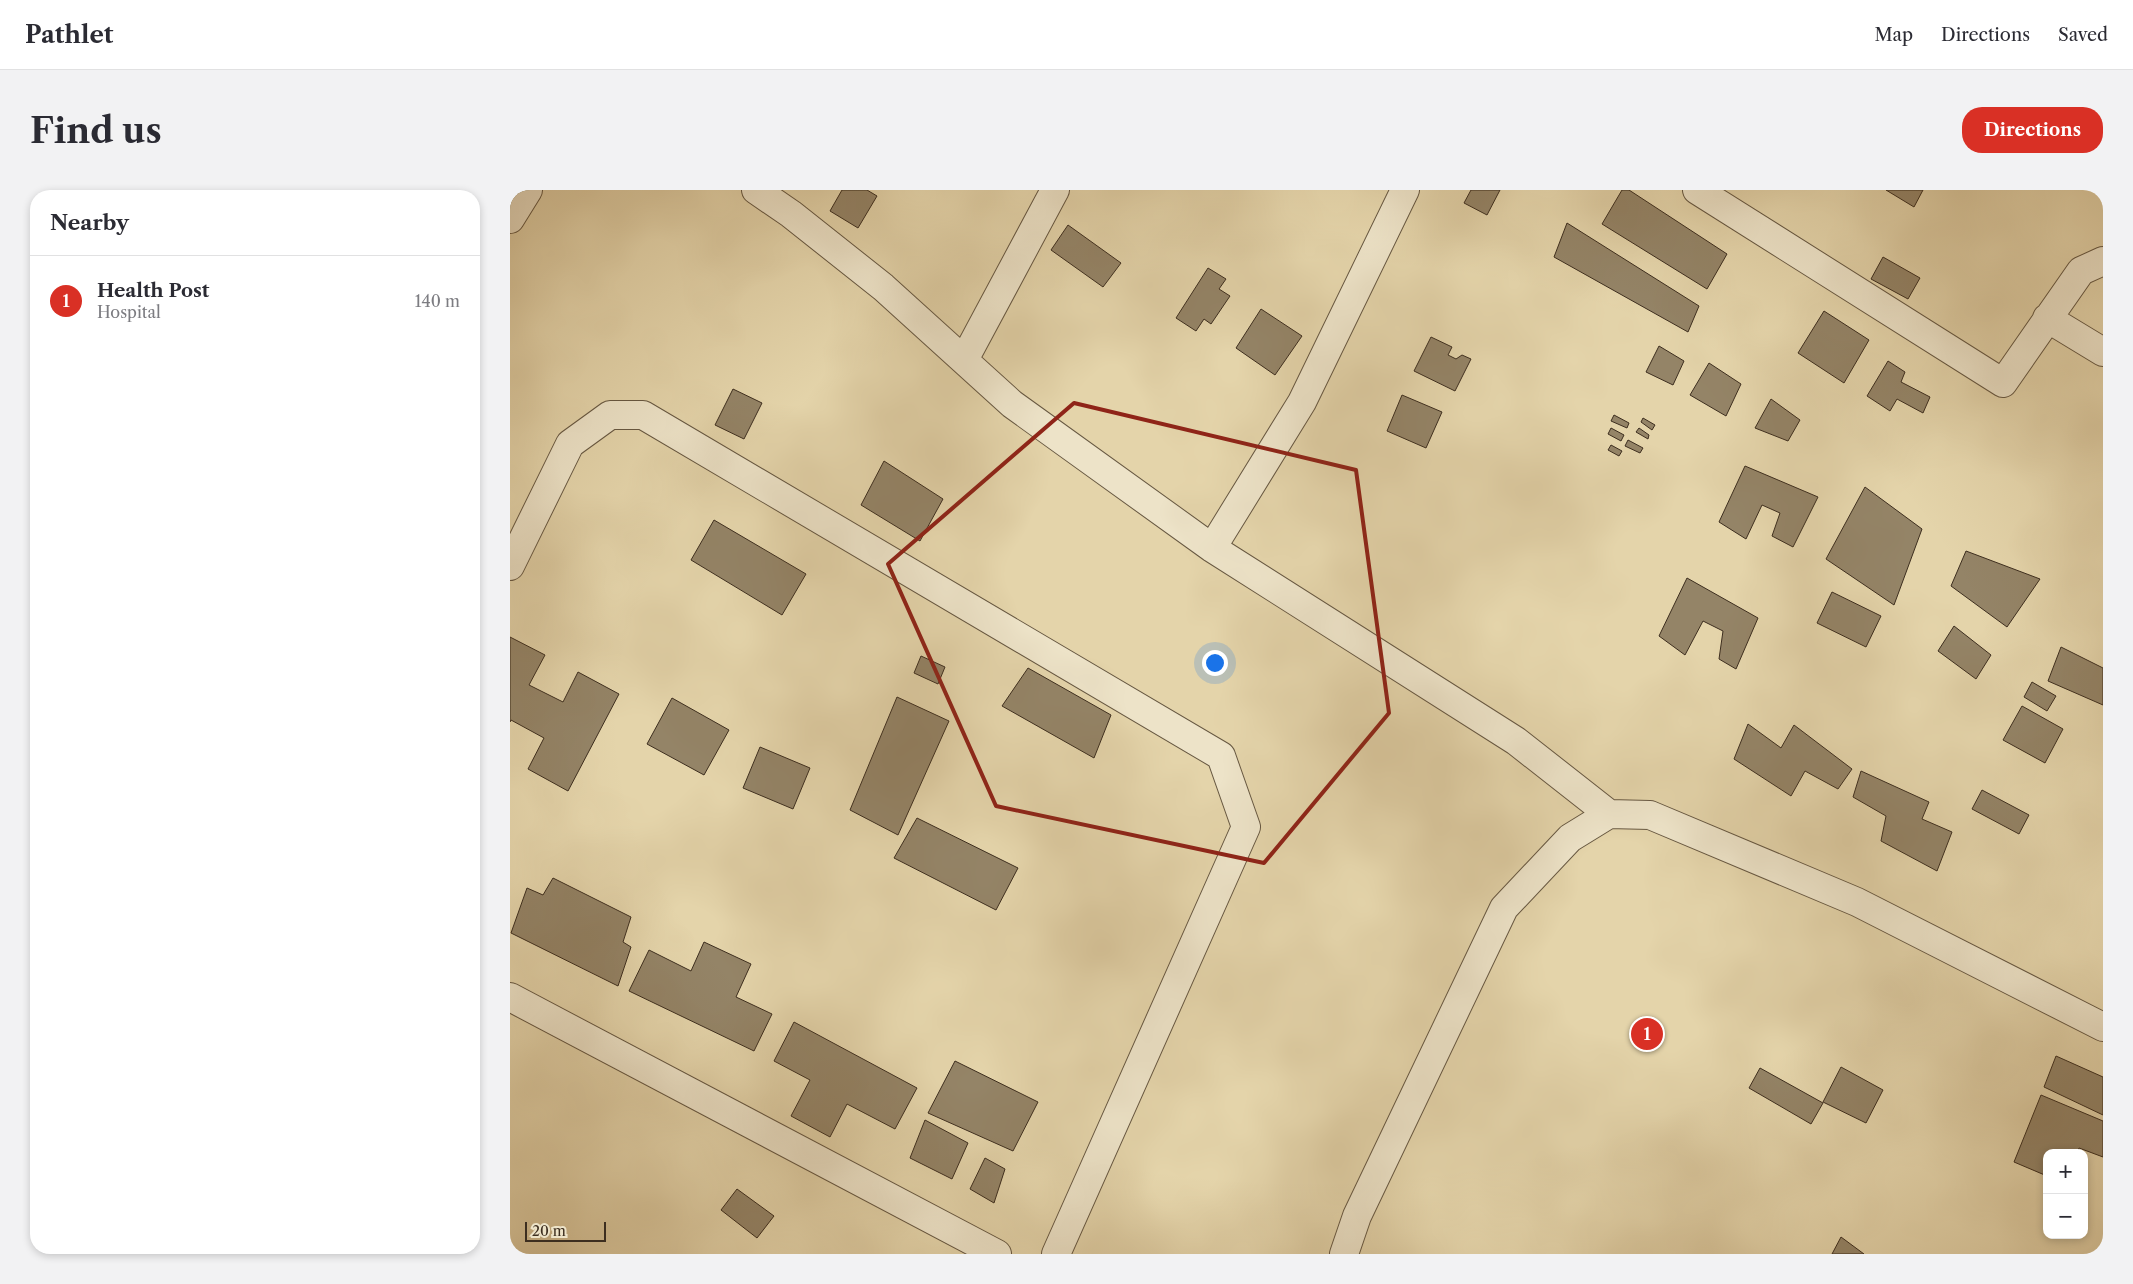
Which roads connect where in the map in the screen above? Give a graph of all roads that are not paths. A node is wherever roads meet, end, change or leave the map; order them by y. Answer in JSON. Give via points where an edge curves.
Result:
{"nodes":[{"id":1,"x":528,"y":190,"type":"edge"},
{"id":2,"x":756,"y":190,"type":"edge"},
{"id":3,"x":1056,"y":190,"type":"edge"},
{"id":4,"x":1405,"y":190,"type":"edge"},
{"id":5,"x":1697,"y":190,"type":"edge"},
{"id":6,"x":510,"y":219,"type":"edge"},
{"id":7,"x":2103,"y":261,"type":"edge"},
{"id":8,"x":2048,"y":318,"type":"junction"},
{"id":9,"x":2103,"y":352,"type":"edge"},
{"id":10,"x":964,"y":360,"type":"junction"},
{"id":11,"x":1212,"y":548,"type":"junction"},
{"id":12,"x":510,"y":566,"type":"edge"},
{"id":13,"x":1609,"y":814,"type":"junction"},
{"id":14,"x":510,"y":997,"type":"edge"},
{"id":15,"x":2103,"y":1027,"type":"edge"},
{"id":16,"x":996,"y":1254,"type":"edge"},
{"id":17,"x":1056,"y":1254,"type":"edge"},
{"id":18,"x":1344,"y":1254,"type":"edge"}],
"edges":[{"from":1,"to":6,"type":"street"},
{"from":2,"to":10,"type":"street","via":[[883,287]]},
{"from":3,"to":10,"type":"street"},
{"from":4,"to":11,"type":"street","via":[[1302,402]]},
{"from":5,"to":8,"type":"street","via":[[2002,384]]},
{"from":7,"to":8,"type":"street","via":[[2081,271]]},
{"from":8,"to":9,"type":"street"},
{"from":10,"to":11,"type":"street","via":[[1012,404]]},
{"from":11,"to":13,"type":"street","via":[[1516,741]]},
{"from":12,"to":17,"type":"street","via":[[570,444],[610,415],[643,415],[1221,756],[1246,827]]},
{"from":13,"to":15,"type":"street","via":[[1650,815],[1857,902]]},
{"from":13,"to":18,"type":"street","via":[[1570,838],[1504,908],[1357,1216]]},
{"from":14,"to":16,"type":"street"}]}
